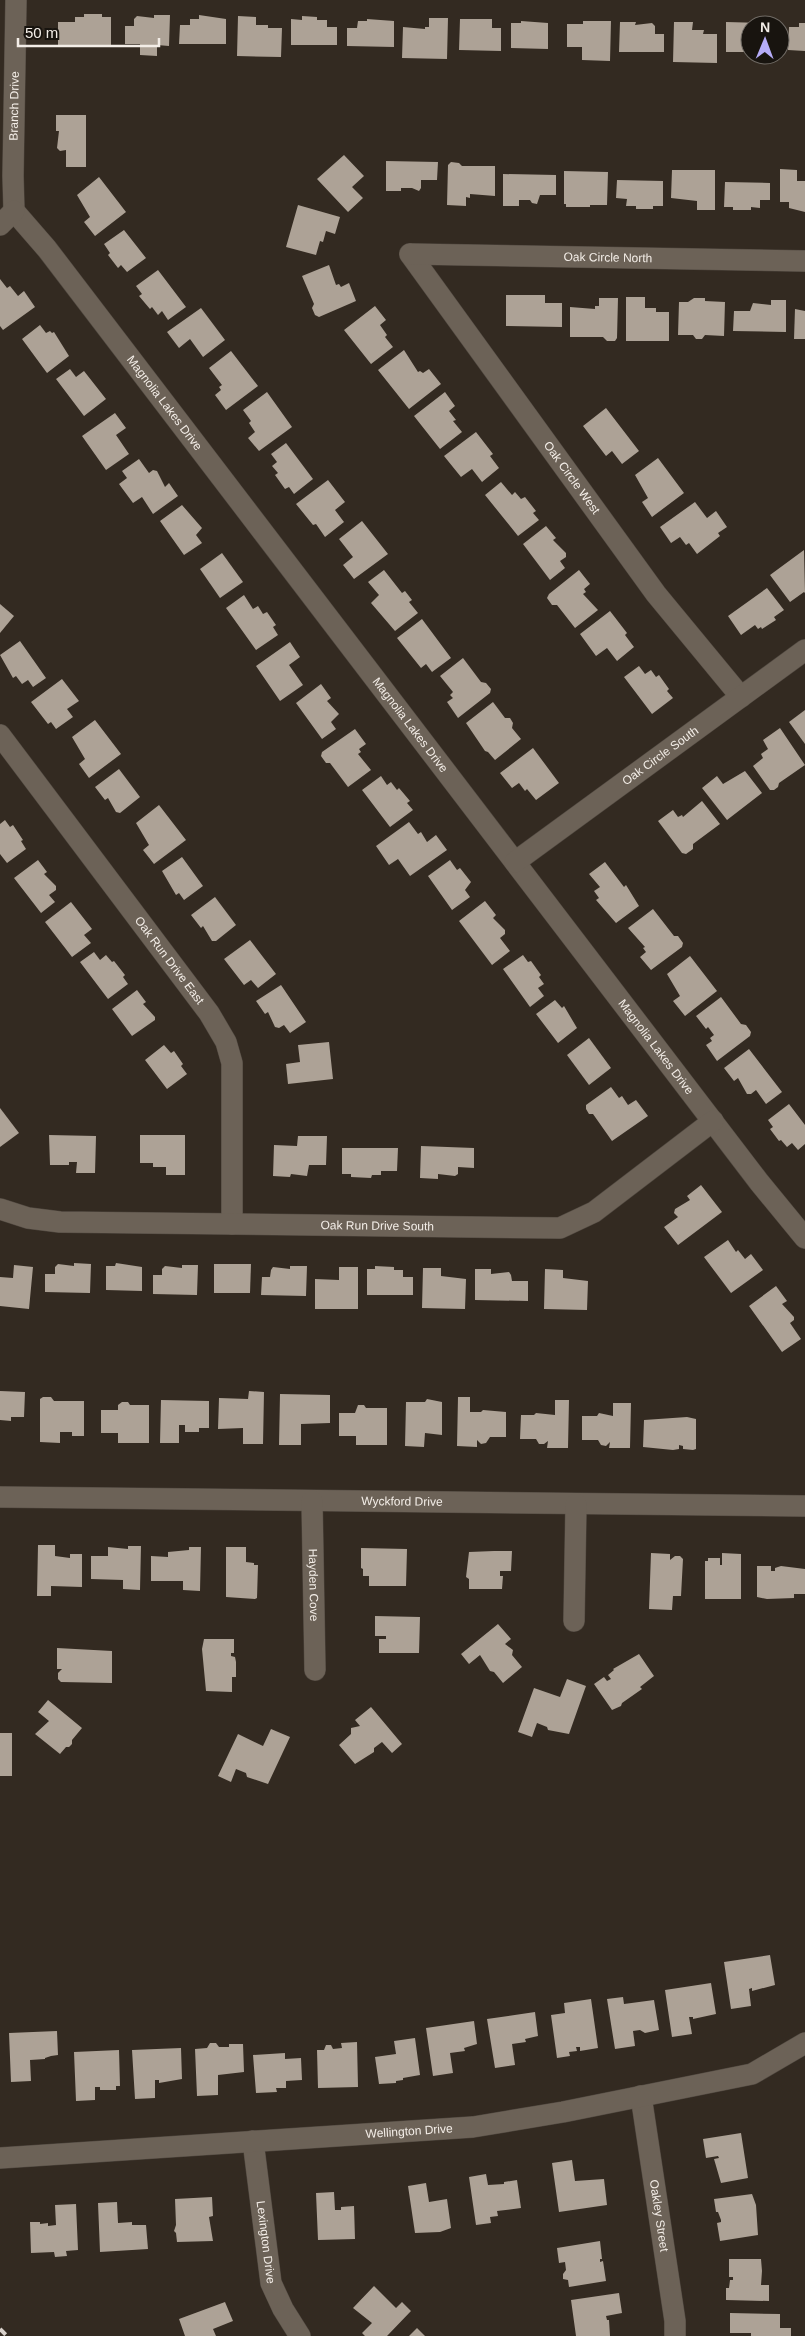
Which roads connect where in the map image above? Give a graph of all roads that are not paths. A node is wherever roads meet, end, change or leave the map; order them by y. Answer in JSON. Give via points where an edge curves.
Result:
{"nodes":[{"id":1,"x":16,"y":0,"type":"edge"},
{"id":2,"x":7,"y":218,"type":"edge"},
{"id":3,"x":410,"y":254,"type":"joint"},
{"id":4,"x":805,"y":261,"type":"edge"},
{"id":5,"x":805,"y":650,"type":"edge"},
{"id":6,"x":741,"y":697,"type":"junction"},
{"id":7,"x":0,"y":735,"type":"edge"},
{"id":8,"x":515,"y":862,"type":"junction"},
{"id":9,"x":713,"y":1121,"type":"junction"},
{"id":10,"x":4,"y":1210,"type":"edge"},
{"id":11,"x":232,"y":1224,"type":"junction"},
{"id":12,"x":805,"y":1238,"type":"edge"},
{"id":13,"x":0,"y":1498,"type":"edge"},
{"id":14,"x":312,"y":1501,"type":"junction"},
{"id":15,"x":576,"y":1504,"type":"junction"},
{"id":16,"x":805,"y":1506,"type":"edge"},
{"id":17,"x":574,"y":1621,"type":"dead end"},
{"id":18,"x":315,"y":1670,"type":"dead end"},
{"id":19,"x":805,"y":2043,"type":"edge"},
{"id":20,"x":641,"y":2096,"type":"junction"},
{"id":21,"x":253,"y":2141,"type":"junction"},
{"id":22,"x":0,"y":2158,"type":"edge"},
{"id":23,"x":300,"y":2336,"type":"edge"},
{"id":24,"x":675,"y":2336,"type":"edge"}],
"edges":[{"from":1,"to":2,"type":"street","name":"Branch Drive","via":[[13,176]]},
{"from":2,"to":8,"type":"street","name":"Magnolia Lakes Drive","via":[[47,249]]},
{"from":3,"to":4,"type":"street","name":"Oak Circle North"},
{"from":3,"to":6,"type":"street","name":"Oak Circle West","via":[[656,594]]},
{"from":5,"to":6,"type":"street","name":"Oak Circle South"},
{"from":6,"to":8,"type":"street","name":"Oak Circle South"},
{"from":7,"to":11,"type":"street","name":"Oak Run Drive East","via":[[209,1013],[226,1042],[232,1063]]},
{"from":8,"to":9,"type":"street","name":"Magnolia Lakes Drive"},
{"from":9,"to":11,"type":"street","name":"Oak Run Drive South","via":[[594,1212],[560,1228]]},
{"from":9,"to":12,"type":"street","name":"Magnolia Lakes Drive"},
{"from":10,"to":11,"type":"street","name":"Oak Run Drive South","via":[[28,1218],[60,1222]]},
{"from":13,"to":14,"type":"street","name":"Wyckford Drive"},
{"from":14,"to":15,"type":"street","name":"Wyckford Drive"},
{"from":14,"to":18,"type":"street","name":"Hayden Cove"},
{"from":15,"to":16,"type":"street","name":"Wyckford Drive"},
{"from":15,"to":17,"type":"street"},
{"from":19,"to":20,"type":"street","name":"Wellington Drive","via":[[752,2074]]},
{"from":20,"to":21,"type":"street","name":"Wellington Drive","via":[[473,2127]]},
{"from":20,"to":24,"type":"street","name":"Oakley Street"},
{"from":21,"to":22,"type":"street","name":"Wellington Drive"},
{"from":21,"to":23,"type":"street","name":"Lexington Drive","via":[[271,2284]]}]}
